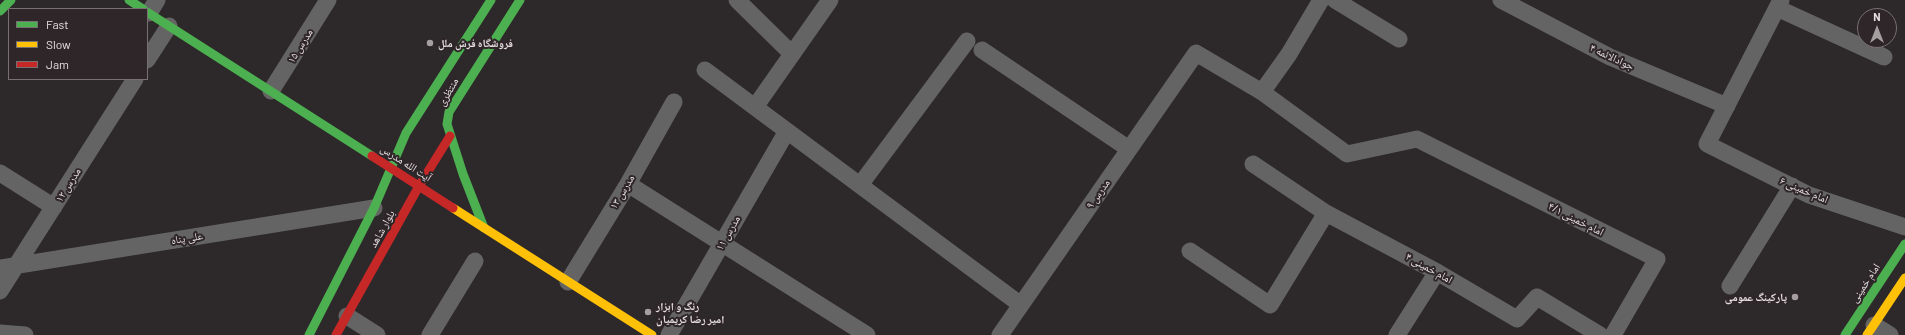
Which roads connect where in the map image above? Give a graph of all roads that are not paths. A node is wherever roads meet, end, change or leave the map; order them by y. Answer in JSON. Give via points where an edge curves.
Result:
{"nodes":[{"id":1,"x":11,"y":0,"type":"edge"},
{"id":2,"x":129,"y":0,"type":"edge"},
{"id":3,"x":328,"y":0,"type":"edge"},
{"id":4,"x":490,"y":0,"type":"edge"},
{"id":5,"x":520,"y":0,"type":"edge"},
{"id":6,"x":738,"y":0,"type":"edge"},
{"id":7,"x":830,"y":0,"type":"edge"},
{"id":8,"x":1321,"y":0,"type":"edge"},
{"id":9,"x":1335,"y":0,"type":"edge"},
{"id":10,"x":1501,"y":0,"type":"edge"},
{"id":11,"x":1777,"y":3,"type":"edge"},
{"id":12,"x":149,"y":8,"type":"edge"},
{"id":13,"x":0,"y":11,"type":"edge"},
{"id":14,"x":169,"y":26,"type":"junction"},
{"id":15,"x":469,"y":34,"type":"junction"},
{"id":16,"x":1399,"y":39,"type":"dead end"},
{"id":17,"x":967,"y":41,"type":"dead end"},
{"id":18,"x":490,"y":47,"type":"junction"},
{"id":19,"x":982,"y":50,"type":"dead end"},
{"id":20,"x":792,"y":54,"type":"junction"},
{"id":21,"x":1884,"y":57,"type":"dead end"},
{"id":22,"x":148,"y":58,"type":"edge"},
{"id":23,"x":705,"y":70,"type":"dead end"},
{"id":24,"x":134,"y":80,"type":"edge"},
{"id":25,"x":271,"y":91,"type":"junction"},
{"id":26,"x":1262,"y":92,"type":"junction"},
{"id":27,"x":674,"y":102,"type":"dead end"},
{"id":28,"x":1727,"y":106,"type":"junction"},
{"id":29,"x":755,"y":107,"type":"junction"},
{"id":30,"x":787,"y":131,"type":"junction"},
{"id":31,"x":450,"y":136,"type":"junction"},
{"id":32,"x":1129,"y":149,"type":"junction"},
{"id":33,"x":1253,"y":164,"type":"dead end"},
{"id":34,"x":391,"y":168,"type":"junction"},
{"id":35,"x":0,"y":173,"type":"edge"},
{"id":36,"x":628,"y":184,"type":"junction"},
{"id":37,"x":860,"y":185,"type":"junction"},
{"id":38,"x":419,"y":186,"type":"junction"},
{"id":39,"x":1792,"y":186,"type":"junction"},
{"id":40,"x":54,"y":207,"type":"junction"},
{"id":41,"x":374,"y":208,"type":"junction"},
{"id":42,"x":1326,"y":213,"type":"junction"},
{"id":43,"x":1905,"y":227,"type":"edge"},
{"id":44,"x":484,"y":228,"type":"junction"},
{"id":45,"x":722,"y":243,"type":"junction"},
{"id":46,"x":1905,"y":244,"type":"edge"},
{"id":47,"x":1190,"y":251,"type":"dead end"},
{"id":48,"x":475,"y":261,"type":"dead end"},
{"id":49,"x":16,"y":265,"type":"junction"},
{"id":50,"x":0,"y":268,"type":"edge"},
{"id":51,"x":1437,"y":272,"type":"junction"},
{"id":52,"x":1905,"y":278,"type":"edge"},
{"id":53,"x":568,"y":282,"type":"junction"},
{"id":54,"x":1730,"y":286,"type":"dead end"},
{"id":55,"x":0,"y":291,"type":"edge"},
{"id":56,"x":1021,"y":305,"type":"junction"},
{"id":57,"x":346,"y":316,"type":"junction"},
{"id":58,"x":1871,"y":330,"type":"edge"},
{"id":59,"x":0,"y":333,"type":"edge"},
{"id":60,"x":25,"y":335,"type":"edge"},
{"id":61,"x":310,"y":335,"type":"edge"},
{"id":62,"x":336,"y":335,"type":"edge"},
{"id":63,"x":377,"y":335,"type":"edge"},
{"id":64,"x":430,"y":335,"type":"edge"},
{"id":65,"x":652,"y":335,"type":"edge"},
{"id":66,"x":669,"y":335,"type":"edge"},
{"id":67,"x":867,"y":335,"type":"edge"},
{"id":68,"x":1000,"y":335,"type":"edge"},
{"id":69,"x":1397,"y":335,"type":"edge"},
{"id":70,"x":1600,"y":335,"type":"edge"},
{"id":71,"x":1613,"y":335,"type":"edge"},
{"id":72,"x":1845,"y":335,"type":"edge"},
{"id":73,"x":1890,"y":335,"type":"edge"}],
"edges":[{"from":1,"to":13,"type":"street"},
{"from":2,"to":12,"type":"street","name":"آیت الله مدرس"},
{"from":3,"to":25,"type":"street","name":"مدرس ۱۵"},
{"from":4,"to":15,"type":"street","name":"منتظری"},
{"from":5,"to":18,"type":"street","name":"منتظری"},
{"from":6,"to":20,"type":"street"},
{"from":7,"to":20,"type":"street"},
{"from":8,"to":26,"type":"street","via":[[1289,54]]},
{"from":9,"to":16,"type":"street"},
{"from":10,"to":28,"type":"street","name":"جوادالائمه ۴","via":[[1610,57]]},
{"from":11,"to":21,"type":"street"},
{"from":11,"to":28,"type":"street"},
{"from":12,"to":14,"type":"street","name":"آیت الله مدرس"},
{"from":14,"to":22,"type":"street"},
{"from":14,"to":25,"type":"street","name":"آیت الله مدرس"},
{"from":15,"to":18,"type":"street"},
{"from":15,"to":34,"type":"street","name":"منتظری","via":[[406,133]]},
{"from":17,"to":37,"type":"street"},
{"from":18,"to":31,"type":"street","name":"منتظری","via":[[449,112],[447,124]]},
{"from":19,"to":32,"type":"street"},
{"from":20,"to":29,"type":"street"},
{"from":23,"to":29,"type":"street"},
{"from":24,"to":40,"type":"street","name":"مدرس ۱۲"},
{"from":25,"to":34,"type":"street","name":"آیت الله مدرس"},
{"from":26,"to":32,"type":"street","name":"مدرس ۹","via":[[1196,53]]},
{"from":26,"to":71,"type":"street","name":"امام خمینی ۴/۱","via":[[1347,154],[1417,139],[1657,259]]},
{"from":27,"to":36,"type":"street","name":"مدرس ۱۳"},
{"from":28,"to":39,"type":"street","name":"امام خمینی ۶","via":[[1707,144]]},
{"from":29,"to":30,"type":"street"},
{"from":30,"to":37,"type":"street"},
{"from":30,"to":45,"type":"street","name":"مدرس ۱۱"},
{"from":31,"to":38,"type":"street","name":"بلوار شاهد"},
{"from":31,"to":44,"type":"street","name":"منتظری"},
{"from":32,"to":56,"type":"street","name":"مدرس ۹"},
{"from":33,"to":42,"type":"street","name":"امام خمینی ۴"},
{"from":34,"to":38,"type":"street","name":"آیت الله مدرس"},
{"from":34,"to":41,"type":"street","name":"بلوار شاهد"},
{"from":35,"to":40,"type":"street"},
{"from":36,"to":45,"type":"street"},
{"from":36,"to":53,"type":"street","name":"مدرس ۱۳"},
{"from":37,"to":56,"type":"street"},
{"from":38,"to":44,"type":"street","name":"آیت الله مدرس"},
{"from":38,"to":57,"type":"street","name":"بلوار شاهد"},
{"from":39,"to":43,"type":"street","name":"امام خمینی ۶","via":[[1809,195]]},
{"from":39,"to":54,"type":"street"},
{"from":40,"to":49,"type":"street","name":"مدرس ۱۲"},
{"from":41,"to":49,"type":"street","name":"علی پناه"},
{"from":41,"to":61,"type":"street","name":"بلوار شاهد"},
{"from":42,"to":47,"type":"street","via":[[1270,305]]},
{"from":42,"to":51,"type":"street","name":"امام خمینی ۴"},
{"from":44,"to":53,"type":"street","name":"آیت الله مدرس"},
{"from":45,"to":66,"type":"street","name":"مدرس ۱۱"},
{"from":45,"to":67,"type":"street"},
{"from":46,"to":72,"type":"street","name":"امام خمینی"},
{"from":48,"to":64,"type":"street"},
{"from":49,"to":50,"type":"street","name":"علی پناه"},
{"from":49,"to":55,"type":"street","name":"مدرس ۱۲"},
{"from":51,"to":69,"type":"street"},
{"from":51,"to":70,"type":"street","name":"امام خمینی ۴","via":[[1517,319],[1537,297]]},
{"from":52,"to":58,"type":"street"},
{"from":53,"to":65,"type":"street","name":"آیت الله مدرس"},
{"from":56,"to":68,"type":"street","name":"مدرس ۹"},
{"from":57,"to":62,"type":"street","name":"بلوار شاهد"},
{"from":57,"to":63,"type":"street"},
{"from":58,"to":73,"type":"street"},
{"from":59,"to":60,"type":"street"}]}
